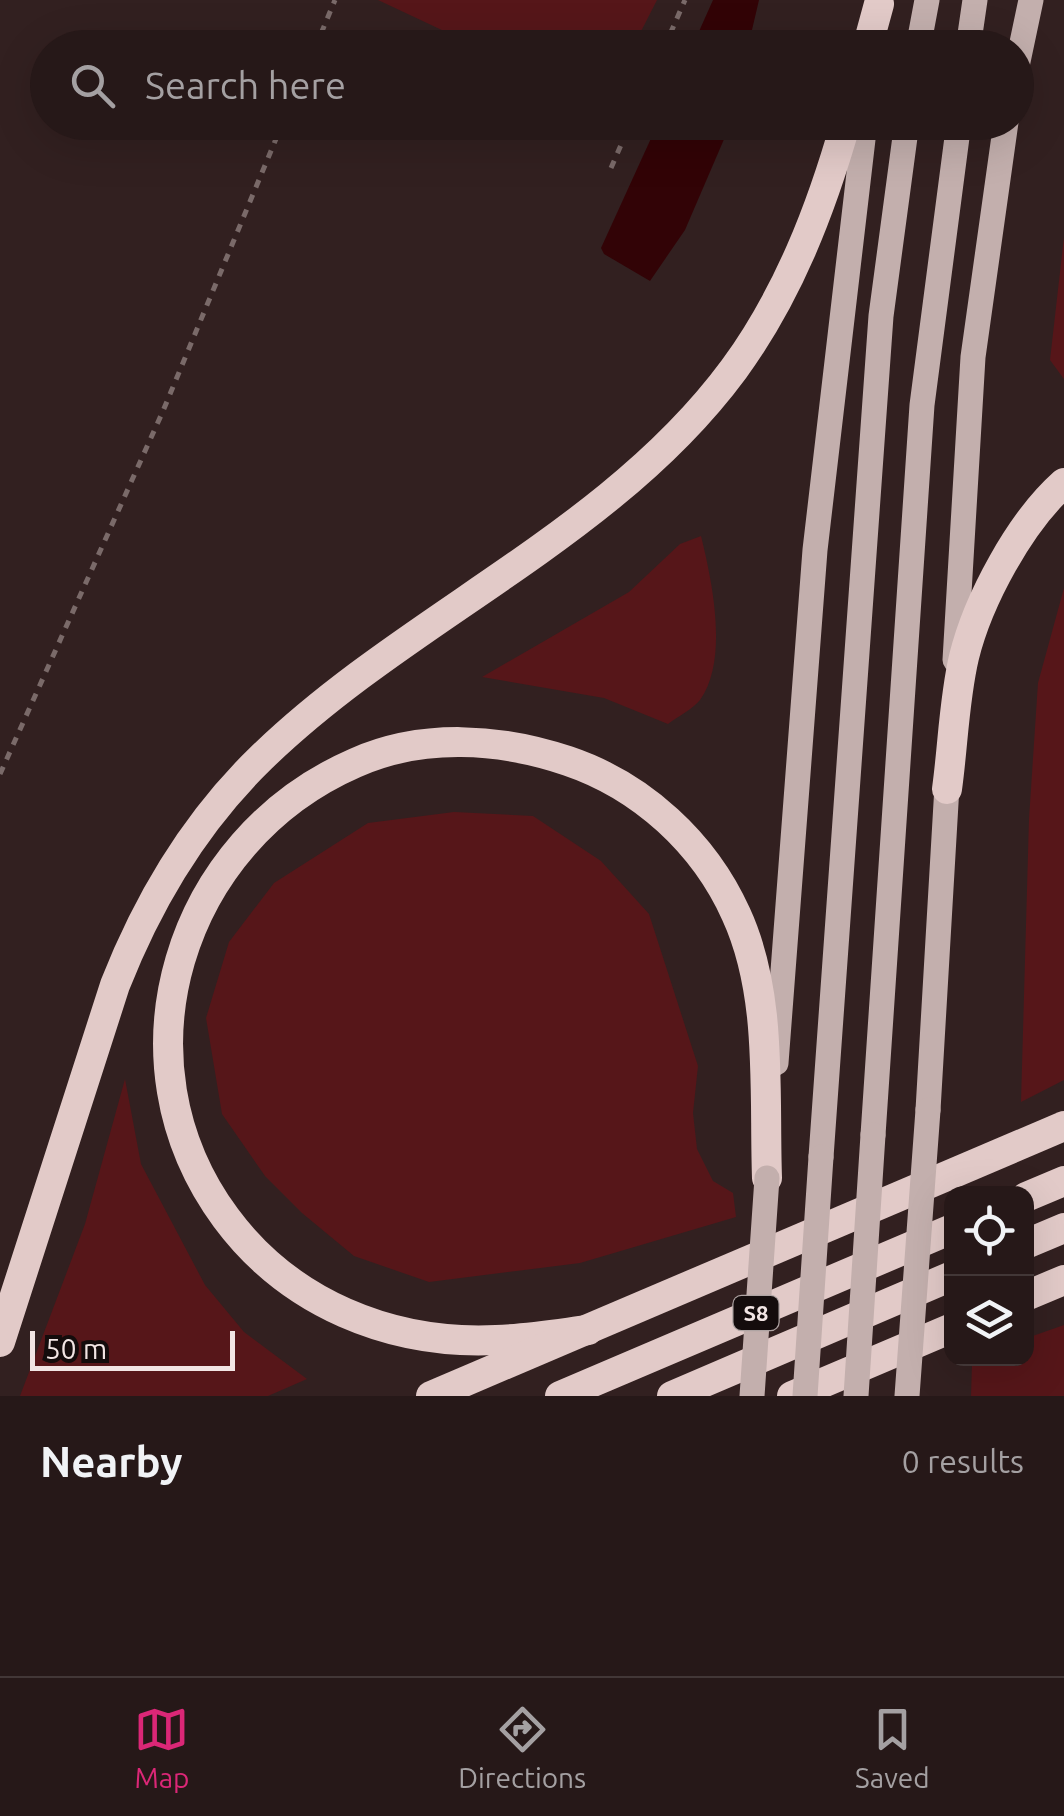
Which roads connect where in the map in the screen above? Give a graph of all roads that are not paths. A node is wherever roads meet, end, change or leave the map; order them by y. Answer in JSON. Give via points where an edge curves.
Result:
{"nodes":[{"id":1,"x":926,"y":0,"type":"edge"},
{"id":2,"x":974,"y":0,"type":"edge"},
{"id":3,"x":1031,"y":0,"type":"edge"},
{"id":4,"x":879,"y":2,"type":"edge"},
{"id":5,"x":874,"y":30,"type":"edge"},
{"id":6,"x":921,"y":30,"type":"edge"},
{"id":7,"x":970,"y":30,"type":"edge"},
{"id":8,"x":1025,"y":30,"type":"edge"},
{"id":9,"x":840,"y":140,"type":"edge"},
{"id":10,"x":863,"y":140,"type":"edge"},
{"id":11,"x":905,"y":140,"type":"edge"},
{"id":12,"x":956,"y":140,"type":"edge"},
{"id":13,"x":1003,"y":140,"type":"edge"},
{"id":14,"x":1064,"y":483,"type":"edge"},
{"id":15,"x":947,"y":789,"type":"junction"},
{"id":16,"x":1064,"y":1126,"type":"edge"},
{"id":17,"x":767,"y":1178,"type":"junction"},
{"id":18,"x":1064,"y":1181,"type":"edge"},
{"id":19,"x":1034,"y":1194,"type":"edge"},
{"id":20,"x":1064,"y":1228,"type":"edge"},
{"id":21,"x":944,"y":1232,"type":"edge"},
{"id":22,"x":1034,"y":1241,"type":"edge"},
{"id":23,"x":944,"y":1279,"type":"edge"},
{"id":24,"x":588,"y":1330,"type":"junction"},
{"id":25,"x":944,"y":1331,"type":"edge"},
{"id":26,"x":0,"y":1342,"type":"edge"},
{"id":27,"x":431,"y":1396,"type":"edge"},
{"id":28,"x":560,"y":1396,"type":"edge"},
{"id":29,"x":672,"y":1396,"type":"edge"},
{"id":30,"x":752,"y":1396,"type":"edge"},
{"id":31,"x":792,"y":1396,"type":"edge"},
{"id":32,"x":805,"y":1396,"type":"edge"},
{"id":33,"x":856,"y":1396,"type":"edge"},
{"id":34,"x":906,"y":1396,"type":"edge"}],
"edges":[{"from":1,"to":6,"type":"main road"},
{"from":2,"to":7,"type":"main road"},
{"from":3,"to":8,"type":"main road"},
{"from":4,"to":5,"type":"highway"},
{"from":9,"to":26,"type":"highway","via":[[789,280],[732,372],[700,409],[552,539],[303,721],[195,834],[135,934],[115,985]]},
{"from":10,"to":17,"type":"main road","via":[[814,550]]},
{"from":11,"to":32,"type":"main road","bridge":true,"via":[[881,316]]},
{"from":12,"to":33,"type":"main road","bridge":true,"via":[[922,405]]},
{"from":13,"to":15,"type":"main road","via":[[973,357]]},
{"from":14,"to":15,"type":"highway","via":[[1046,498],[999,568],[964,656]]},
{"from":15,"to":34,"type":"main road","bridge":true},
{"from":16,"to":24,"type":"highway"},
{"from":17,"to":24,"type":"highway","via":[[760,994],[737,916],[717,880],[658,809],[586,767],[505,744],[466,742],[357,762],[261,826],[237,851],[192,923],[168,1008],[173,1107],[188,1156],[212,1200],[277,1272],[356,1318],[426,1337],[494,1340]]},
{"from":17,"to":30,"type":"main road","bridge":true},
{"from":18,"to":19,"type":"highway"},
{"from":20,"to":22,"type":"highway"},
{"from":21,"to":28,"type":"highway","number":"S8"},
{"from":23,"to":29,"type":"highway","number":"S8"},
{"from":24,"to":27,"type":"highway"},
{"from":25,"to":31,"type":"highway"}]}
